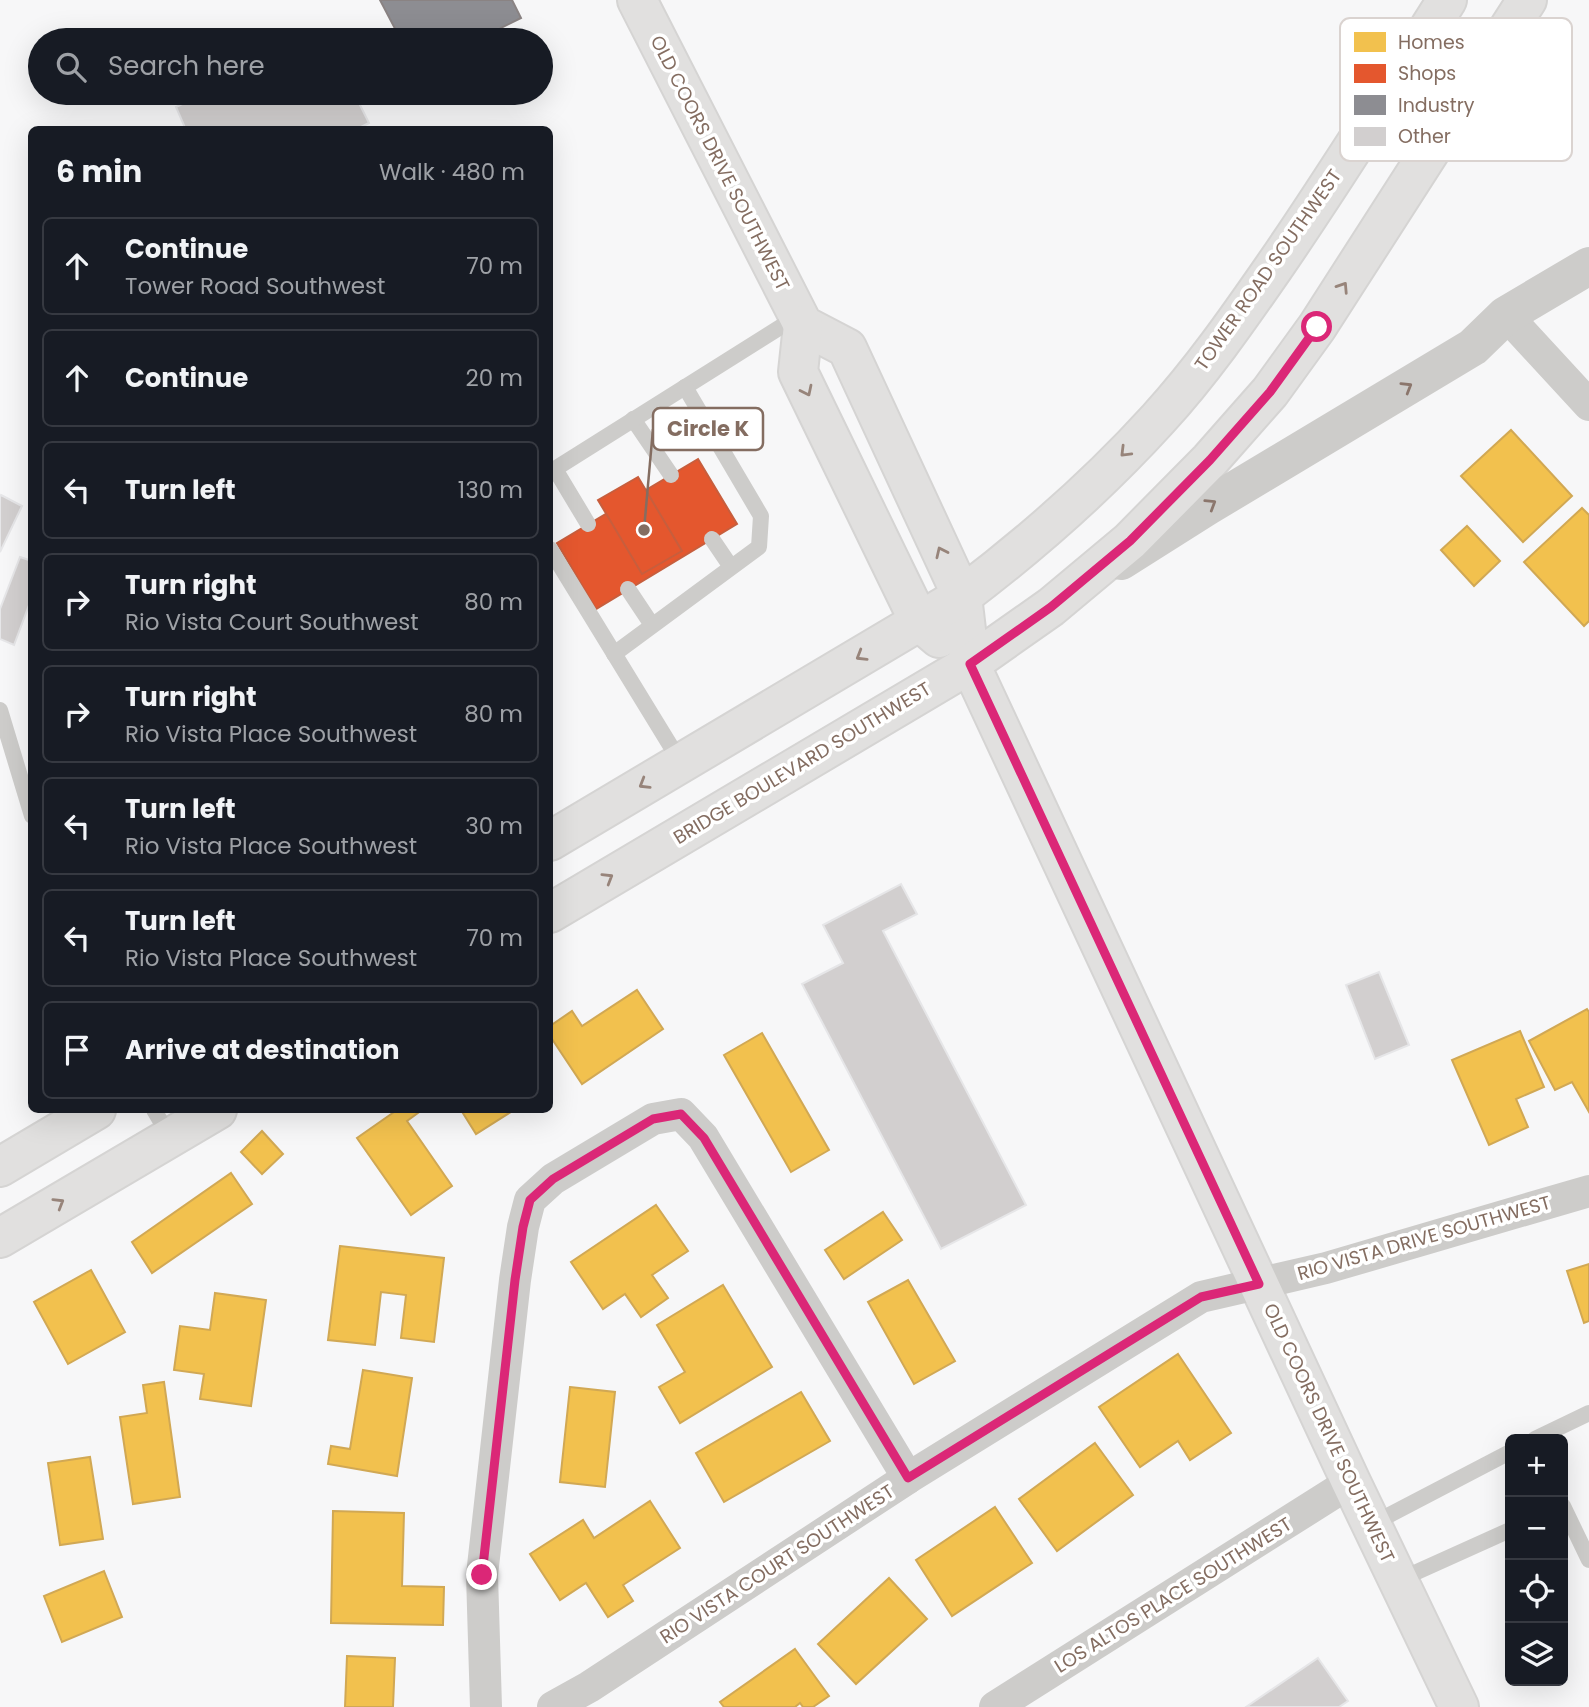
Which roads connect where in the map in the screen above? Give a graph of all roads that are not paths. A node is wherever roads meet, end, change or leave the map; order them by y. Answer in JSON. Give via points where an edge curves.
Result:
{"nodes":[{"id":1,"x":637,"y":0,"type":"edge"},
{"id":2,"x":1447,"y":0,"type":"edge"},
{"id":3,"x":1527,"y":0,"type":"edge"},
{"id":4,"x":1436,"y":18,"type":"edge"},
{"id":5,"x":1515,"y":18,"type":"edge"},
{"id":6,"x":1344,"y":161,"type":"edge"},
{"id":7,"x":1424,"y":161,"type":"edge"},
{"id":8,"x":1589,"y":266,"type":"edge"},
{"id":9,"x":1506,"y":315,"type":"junction"},
{"id":10,"x":801,"y":320,"type":"junction"},
{"id":11,"x":685,"y":387,"type":"junction"},
{"id":12,"x":1589,"y":405,"type":"edge"},
{"id":13,"x":633,"y":419,"type":"junction"},
{"id":14,"x":553,"y":469,"type":"edge"},
{"id":15,"x":553,"y":471,"type":"edge"},
{"id":16,"x":671,"y":475,"type":"dead end"},
{"id":17,"x":589,"y":524,"type":"dead end"},
{"id":18,"x":712,"y":539,"type":"dead end"},
{"id":19,"x":553,"y":554,"type":"edge"},
{"id":20,"x":731,"y":567,"type":"junction"},
{"id":21,"x":628,"y":589,"type":"dead end"},
{"id":22,"x":962,"y":596,"type":"junction"},
{"id":23,"x":1051,"y":607,"type":"junction"},
{"id":24,"x":919,"y":621,"type":"junction"},
{"id":25,"x":652,"y":625,"type":"junction"},
{"id":26,"x":614,"y":654,"type":"junction"},
{"id":27,"x":970,"y":664,"type":"junction"},
{"id":28,"x":0,"y":710,"type":"edge"},
{"id":29,"x":681,"y":763,"type":"junction"},
{"id":30,"x":28,"y":803,"type":"edge"},
{"id":31,"x":553,"y":839,"type":"edge"},
{"id":32,"x":553,"y":911,"type":"edge"},
{"id":33,"x":91,"y":1113,"type":"edge"},
{"id":34,"x":205,"y":1113,"type":"edge"},
{"id":35,"x":162,"y":1123,"type":"edge"},
{"id":36,"x":0,"y":1167,"type":"edge"},
{"id":37,"x":1589,"y":1191,"type":"edge"},
{"id":38,"x":0,"y":1238,"type":"edge"},
{"id":39,"x":1259,"y":1284,"type":"junction"},
{"id":40,"x":1589,"y":1413,"type":"edge"},
{"id":41,"x":1545,"y":1434,"type":"edge"},
{"id":42,"x":1505,"y":1455,"type":"edge"},
{"id":43,"x":908,"y":1478,"type":"junction"},
{"id":44,"x":1351,"y":1482,"type":"junction"},
{"id":45,"x":1568,"y":1516,"type":"edge"},
{"id":46,"x":1371,"y":1524,"type":"junction"},
{"id":47,"x":1505,"y":1532,"type":"edge"},
{"id":48,"x":1589,"y":1560,"type":"edge"},
{"id":49,"x":1399,"y":1580,"type":"junction"},
{"id":50,"x":486,"y":1707,"type":"edge"},
{"id":51,"x":553,"y":1707,"type":"edge"},
{"id":52,"x":995,"y":1707,"type":"edge"},
{"id":53,"x":1459,"y":1707,"type":"edge"}],
"edges":[{"from":1,"to":10,"type":"main road","name":"OLD COORS DRIVE SOUTHWEST"},
{"from":2,"to":4,"type":"main road","name":"TOWER ROAD SOUTHWEST","one_way":true},
{"from":5,"to":3,"type":"main road","one_way":true},
{"from":6,"to":22,"type":"main road","name":"TOWER ROAD SOUTHWEST","one_way":true,"via":[[1223,341],[1159,418],[1060,516]]},
{"from":23,"to":7,"type":"main road","one_way":true,"via":[[1130,541],[1270,392]]},
{"from":8,"to":9,"type":"street"},
{"from":9,"to":12,"type":"street"},
{"from":23,"to":9,"type":"street","one_way":true,"via":[[1208,506],[1473,347]]},
{"from":10,"to":11,"type":"lane"},
{"from":22,"to":10,"type":"main road","name":"OLD COORS DRIVE SOUTHWEST","one_way":true,"via":[[847,348]]},
{"from":10,"to":24,"type":"main road","name":"OLD COORS DRIVE SOUTHWEST","one_way":true,"via":[[798,372]]},
{"from":11,"to":13,"type":"lane"},
{"from":11,"to":20,"type":"lane","via":[[761,516],[759,547]]},
{"from":13,"to":14,"type":"lane"},
{"from":13,"to":16,"type":"lane"},
{"from":15,"to":17,"type":"lane"},
{"from":18,"to":20,"type":"lane"},
{"from":19,"to":26,"type":"lane"},
{"from":20,"to":25,"type":"lane"},
{"from":21,"to":25,"type":"lane"},
{"from":22,"to":24,"type":"main road"},
{"from":22,"to":27,"type":"main road","name":"OLD COORS DRIVE SOUTHWEST"},
{"from":23,"to":27,"type":"main road","name":"BRIDGE BOULEVARD SOUTHWEST"},
{"from":24,"to":27,"type":"main road","name":"OLD COORS DRIVE SOUTHWEST"},
{"from":24,"to":29,"type":"main road","one_way":true},
{"from":25,"to":26,"type":"lane"},
{"from":26,"to":29,"type":"lane"},
{"from":32,"to":27,"type":"main road","name":"BRIDGE BOULEVARD SOUTHWEST","one_way":true},
{"from":27,"to":39,"type":"main road","name":"OLD COORS DRIVE SOUTHWEST"},
{"from":28,"to":30,"type":"lane"},
{"from":29,"to":31,"type":"main road","one_way":true},
{"from":33,"to":36,"type":"main road"},
{"from":34,"to":35,"type":"main road"},
{"from":38,"to":35,"type":"main road","one_way":true},
{"from":37,"to":39,"type":"street","name":"RIO VISTA DRIVE SOUTHWEST"},
{"from":39,"to":43,"type":"street","name":"RIO VISTA COURT SOUTHWEST","via":[[1201,1297]]},
{"from":39,"to":44,"type":"main road","name":"OLD COORS DRIVE SOUTHWEST"},
{"from":40,"to":41,"type":"lane"},
{"from":42,"to":46,"type":"lane"},
{"from":43,"to":50,"type":"street","via":[[704,1138],[681,1114],[653,1119],[553,1179],[530,1200],[515,1280],[482,1575]]},
{"from":43,"to":51,"type":"street","name":"RIO VISTA COURT SOUTHWEST"},
{"from":44,"to":46,"type":"main road","name":"OLD COORS DRIVE SOUTHWEST"},
{"from":44,"to":52,"type":"street","name":"LOS ALTOS PLACE SOUTHWEST"},
{"from":45,"to":48,"type":"lane"},
{"from":46,"to":49,"type":"main road","name":"OLD COORS DRIVE SOUTHWEST"},
{"from":47,"to":49,"type":"lane"},
{"from":49,"to":53,"type":"main road","name":"OLD COORS DRIVE SOUTHWEST"}]}
